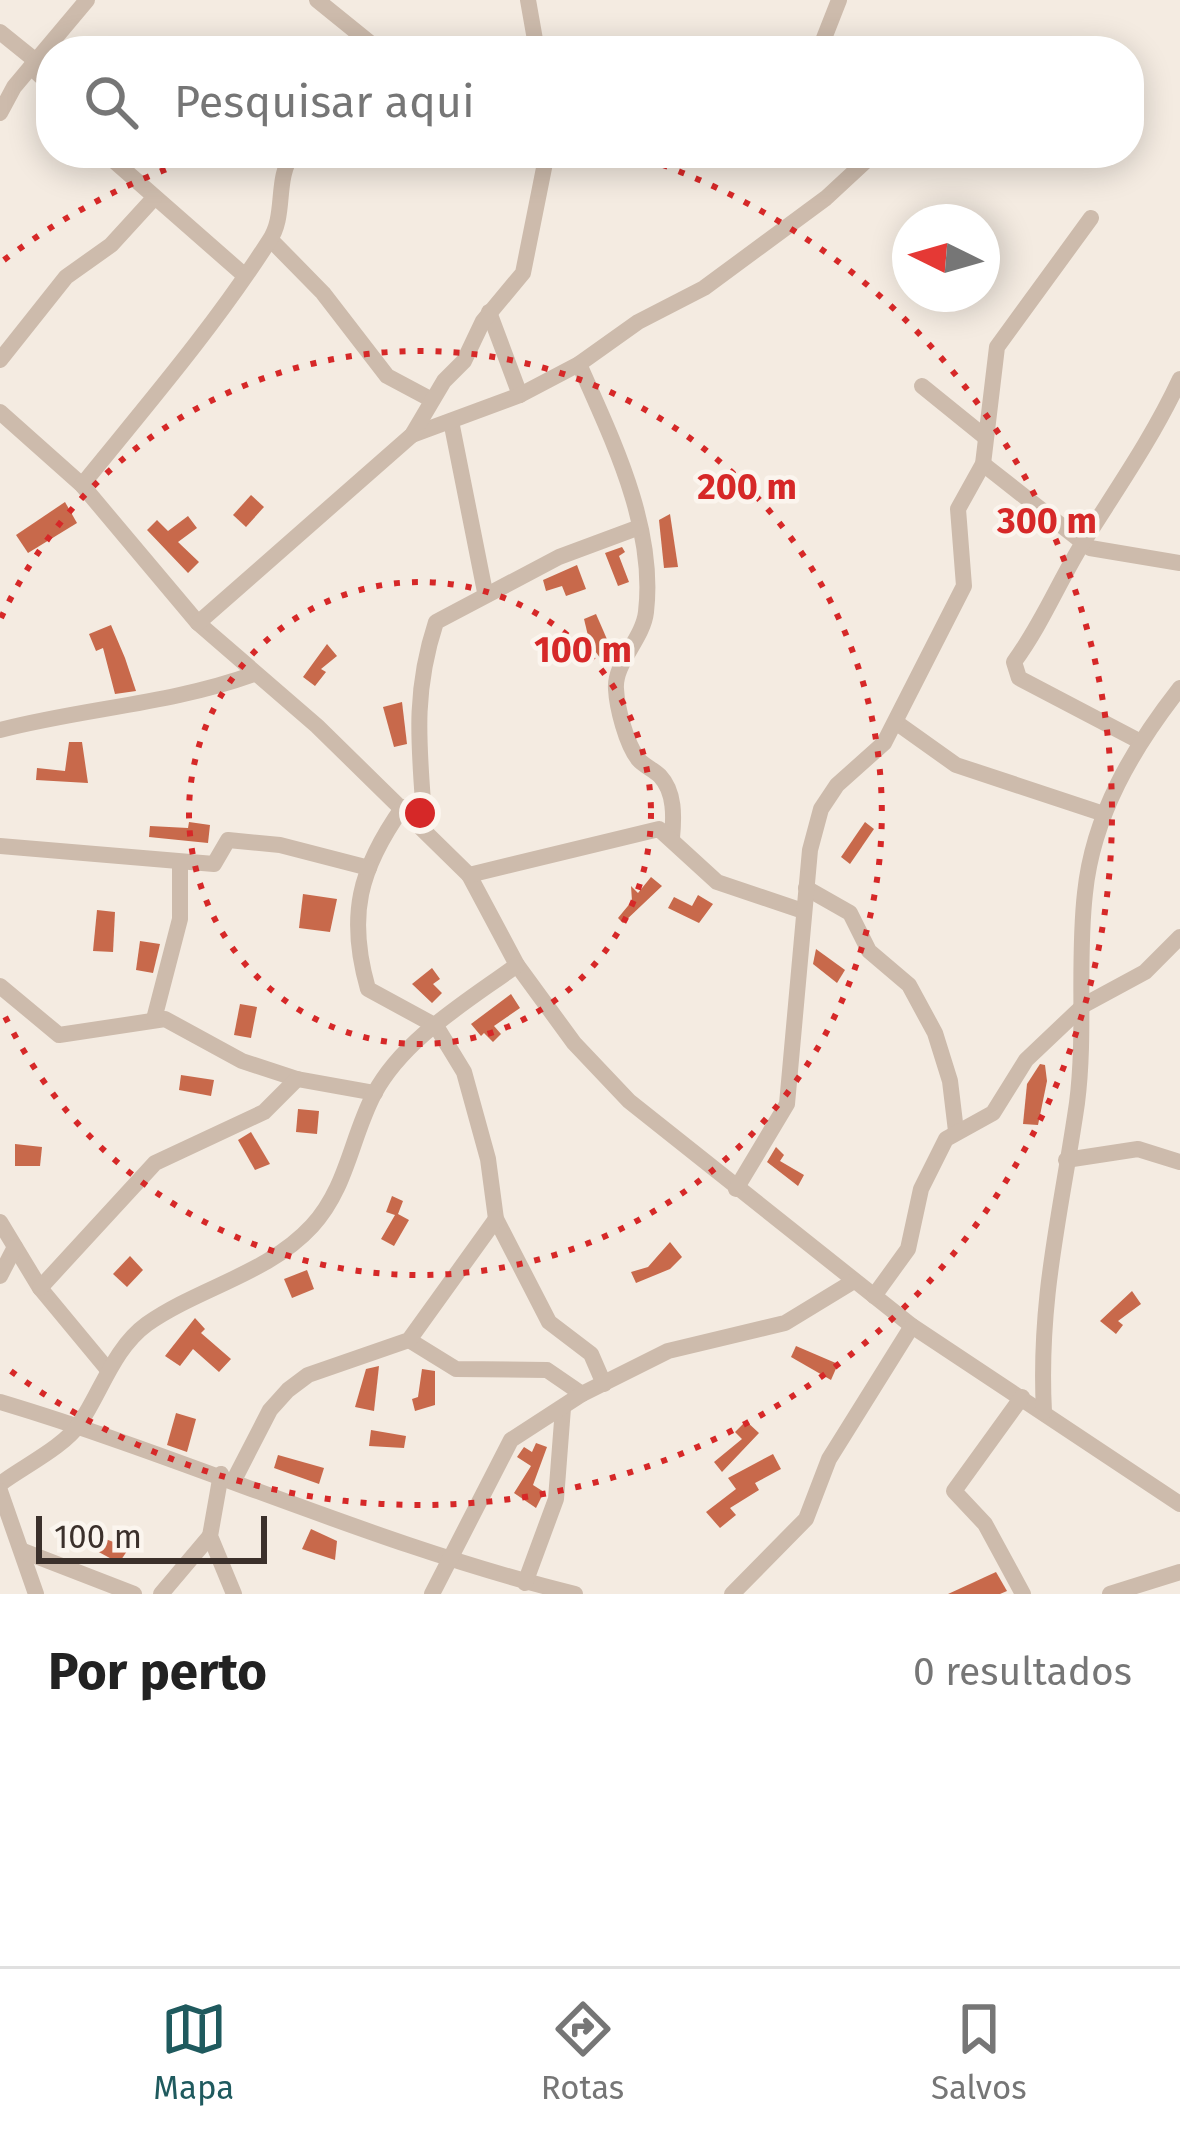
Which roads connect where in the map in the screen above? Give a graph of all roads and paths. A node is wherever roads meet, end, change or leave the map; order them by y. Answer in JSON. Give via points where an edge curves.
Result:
{"nodes":[{"id":1,"x":87,"y":0,"type":"edge"},
{"id":2,"x":317,"y":0,"type":"edge"},
{"id":3,"x":528,"y":0,"type":"edge"},
{"id":4,"x":839,"y":0,"type":"edge"},
{"id":5,"x":0,"y":32,"type":"edge"},
{"id":6,"x":57,"y":36,"type":"edge"},
{"id":7,"x":356,"y":36,"type":"edge"},
{"id":8,"x":534,"y":36,"type":"edge"},
{"id":9,"x":825,"y":36,"type":"edge"},
{"id":10,"x":36,"y":60,"type":"edge"},
{"id":11,"x":33,"y":64,"type":"junction"},
{"id":12,"x":36,"y":68,"type":"edge"},
{"id":13,"x":0,"y":113,"type":"edge"},
{"id":14,"x":121,"y":168,"type":"edge"},
{"id":15,"x":284,"y":168,"type":"edge"},
{"id":16,"x":544,"y":168,"type":"edge"},
{"id":17,"x":855,"y":168,"type":"edge"},
{"id":18,"x":154,"y":197,"type":"junction"},
{"id":19,"x":1091,"y":218,"type":"dead end"},
{"id":20,"x":271,"y":240,"type":"junction"},
{"id":21,"x":244,"y":275,"type":"junction"},
{"id":22,"x":489,"y":312,"type":"junction"},
{"id":23,"x":0,"y":360,"type":"edge"},
{"id":24,"x":579,"y":364,"type":"junction"},
{"id":25,"x":1180,"y":379,"type":"edge"},
{"id":26,"x":922,"y":386,"type":"dead end"},
{"id":27,"x":520,"y":395,"type":"junction"},
{"id":28,"x":432,"y":400,"type":"junction"},
{"id":29,"x":0,"y":412,"type":"edge"},
{"id":30,"x":451,"y":421,"type":"junction"},
{"id":31,"x":412,"y":435,"type":"junction"},
{"id":32,"x":985,"y":437,"type":"junction"},
{"id":33,"x":983,"y":464,"type":"junction"},
{"id":34,"x":82,"y":485,"type":"junction"},
{"id":35,"x":637,"y":528,"type":"junction"},
{"id":36,"x":1082,"y":544,"type":"junction"},
{"id":37,"x":1180,"y":563,"type":"edge"},
{"id":38,"x":484,"y":592,"type":"junction"},
{"id":39,"x":198,"y":623,"type":"junction"},
{"id":40,"x":254,"y":674,"type":"junction"},
{"id":41,"x":1180,"y":688,"type":"edge"},
{"id":42,"x":897,"y":723,"type":"junction"},
{"id":43,"x":0,"y":730,"type":"edge"},
{"id":44,"x":1139,"y":741,"type":"junction"},
{"id":45,"x":403,"y":807,"type":"junction"},
{"id":46,"x":1104,"y":814,"type":"junction"},
{"id":47,"x":425,"y":830,"type":"junction"},
{"id":48,"x":671,"y":838,"type":"junction"},
{"id":49,"x":0,"y":846,"type":"edge"},
{"id":50,"x":180,"y":862,"type":"junction"},
{"id":51,"x":369,"y":868,"type":"junction"},
{"id":52,"x":469,"y":875,"type":"junction"},
{"id":53,"x":806,"y":888,"type":"junction"},
{"id":54,"x":803,"y":911,"type":"junction"},
{"id":55,"x":1180,"y":937,"type":"edge"},
{"id":56,"x":517,"y":965,"type":"junction"},
{"id":57,"x":0,"y":986,"type":"edge"},
{"id":58,"x":1084,"y":1005,"type":"junction"},
{"id":59,"x":154,"y":1019,"type":"junction"},
{"id":60,"x":436,"y":1026,"type":"junction"},
{"id":61,"x":296,"y":1079,"type":"junction"},
{"id":62,"x":374,"y":1093,"type":"junction"},
{"id":63,"x":956,"y":1131,"type":"junction"},
{"id":64,"x":1066,"y":1160,"type":"junction"},
{"id":65,"x":1180,"y":1162,"type":"edge"},
{"id":66,"x":736,"y":1189,"type":"junction"},
{"id":67,"x":496,"y":1219,"type":"junction"},
{"id":68,"x":0,"y":1222,"type":"edge"},
{"id":69,"x":15,"y":1247,"type":"junction"},
{"id":70,"x":0,"y":1276,"type":"edge"},
{"id":71,"x":854,"y":1281,"type":"junction"},
{"id":72,"x":40,"y":1288,"type":"junction"},
{"id":73,"x":874,"y":1296,"type":"junction"},
{"id":74,"x":912,"y":1326,"type":"junction"},
{"id":75,"x":409,"y":1340,"type":"junction"},
{"id":76,"x":108,"y":1370,"type":"junction"},
{"id":77,"x":604,"y":1384,"type":"junction"},
{"id":78,"x":582,"y":1394,"type":"junction"},
{"id":79,"x":1022,"y":1397,"type":"junction"},
{"id":80,"x":0,"y":1402,"type":"edge"},
{"id":81,"x":562,"y":1408,"type":"junction"},
{"id":82,"x":1044,"y":1412,"type":"junction"},
{"id":83,"x":78,"y":1427,"type":"junction"},
{"id":84,"x":228,"y":1476,"type":"junction"},
{"id":85,"x":0,"y":1487,"type":"edge"},
{"id":86,"x":1180,"y":1504,"type":"edge"},
{"id":87,"x":210,"y":1536,"type":"junction"},
{"id":88,"x":22,"y":1551,"type":"junction"},
{"id":89,"x":450,"y":1561,"type":"junction"},
{"id":90,"x":1180,"y":1572,"type":"edge"},
{"id":91,"x":525,"y":1582,"type":"junction"},
{"id":92,"x":36,"y":1594,"type":"edge"},
{"id":93,"x":134,"y":1594,"type":"edge"},
{"id":94,"x":160,"y":1594,"type":"edge"},
{"id":95,"x":234,"y":1594,"type":"edge"},
{"id":96,"x":433,"y":1594,"type":"edge"},
{"id":97,"x":575,"y":1594,"type":"edge"},
{"id":98,"x":732,"y":1594,"type":"edge"},
{"id":99,"x":1023,"y":1594,"type":"edge"},
{"id":100,"x":1110,"y":1594,"type":"edge"}],
"edges":[{"from":1,"to":6,"type":"street"},
{"from":2,"to":7,"type":"street"},
{"from":3,"to":8,"type":"street"},
{"from":4,"to":9,"type":"street"},
{"from":5,"to":11,"type":"street"},
{"from":10,"to":11,"type":"street"},
{"from":11,"to":12,"type":"street"},
{"from":11,"to":13,"type":"street"},
{"from":14,"to":18,"type":"street"},
{"from":15,"to":20,"type":"street"},
{"from":16,"to":22,"type":"street","via":[[523,274]]},
{"from":17,"to":24,"type":"street","via":[[704,288]]},
{"from":18,"to":21,"type":"street"},
{"from":18,"to":23,"type":"street","via":[[111,245],[66,277]]},
{"from":19,"to":32,"type":"street","via":[[997,347]]},
{"from":20,"to":21,"type":"street"},
{"from":20,"to":28,"type":"street","via":[[387,376]]},
{"from":21,"to":34,"type":"street"},
{"from":22,"to":27,"type":"street"},
{"from":22,"to":28,"type":"street"},
{"from":24,"to":27,"type":"street"},
{"from":24,"to":35,"type":"street","via":[[624,466]]},
{"from":25,"to":36,"type":"street","via":[[1154,435]]},
{"from":26,"to":32,"type":"street"},
{"from":27,"to":30,"type":"street"},
{"from":28,"to":31,"type":"street"},
{"from":29,"to":34,"type":"street"},
{"from":30,"to":31,"type":"street"},
{"from":30,"to":38,"type":"street"},
{"from":31,"to":39,"type":"street"},
{"from":32,"to":33,"type":"street"},
{"from":33,"to":36,"type":"street"},
{"from":33,"to":42,"type":"street","via":[[959,501],[964,586]]},
{"from":34,"to":39,"type":"street"},
{"from":35,"to":38,"type":"street"},
{"from":35,"to":48,"type":"street","via":[[646,616],[616,693],[631,747],[671,798]]},
{"from":36,"to":37,"type":"street"},
{"from":36,"to":44,"type":"street","via":[[1013,672]]},
{"from":38,"to":47,"type":"street","via":[[436,622],[418,674]]},
{"from":39,"to":40,"type":"street"},
{"from":40,"to":43,"type":"street","via":[[167,701]]},
{"from":40,"to":45,"type":"street"},
{"from":41,"to":44,"type":"street"},
{"from":42,"to":46,"type":"street","via":[[956,765]]},
{"from":42,"to":53,"type":"street","via":[[829,796]]},
{"from":44,"to":46,"type":"street"},
{"from":45,"to":47,"type":"street"},
{"from":45,"to":51,"type":"street"},
{"from":46,"to":58,"type":"street","via":[[1084,898]]},
{"from":47,"to":52,"type":"street"},
{"from":48,"to":52,"type":"street","via":[[654,829]]},
{"from":48,"to":54,"type":"street","via":[[717,882]]},
{"from":49,"to":50,"type":"street"},
{"from":50,"to":51,"type":"street","via":[[220,862],[228,841]]},
{"from":50,"to":59,"type":"street","via":[[180,919]]},
{"from":51,"to":60,"type":"street","via":[[354,923],[368,989]]},
{"from":52,"to":56,"type":"street"},
{"from":53,"to":54,"type":"street"},
{"from":53,"to":63,"type":"street","via":[[850,913],[868,951],[909,985],[935,1034]]},
{"from":54,"to":66,"type":"street","via":[[787,1104]]},
{"from":55,"to":58,"type":"street","via":[[1145,972]]},
{"from":56,"to":60,"type":"street"},
{"from":56,"to":66,"type":"street","via":[[629,1101]]},
{"from":57,"to":59,"type":"street","via":[[59,1035]]},
{"from":58,"to":63,"type":"street","via":[[1026,1060],[993,1113]]},
{"from":58,"to":64,"type":"street"},
{"from":59,"to":61,"type":"street"},
{"from":60,"to":62,"type":"street"},
{"from":60,"to":67,"type":"street","via":[[475,1105]]},
{"from":61,"to":62,"type":"street"},
{"from":61,"to":72,"type":"street","via":[[264,1112],[155,1163]]},
{"from":62,"to":76,"type":"street","via":[[332,1202],[311,1227],[264,1264],[143,1327]]},
{"from":63,"to":73,"type":"street","via":[[921,1190],[908,1250]]},
{"from":64,"to":65,"type":"street","via":[[1138,1149]]},
{"from":64,"to":82,"type":"street","via":[[1044,1287]]},
{"from":66,"to":71,"type":"street"},
{"from":67,"to":75,"type":"street"},
{"from":67,"to":77,"type":"street","via":[[549,1322],[591,1354]]},
{"from":68,"to":69,"type":"street"},
{"from":69,"to":70,"type":"street"},
{"from":69,"to":72,"type":"street"},
{"from":71,"to":73,"type":"street"},
{"from":71,"to":77,"type":"street","via":[[785,1323],[668,1351]]},
{"from":72,"to":76,"type":"street"},
{"from":73,"to":74,"type":"street"},
{"from":74,"to":79,"type":"street"},
{"from":74,"to":98,"type":"street","via":[[829,1459],[806,1520]]},
{"from":75,"to":78,"type":"street","via":[[456,1369],[547,1370]]},
{"from":75,"to":84,"type":"street","via":[[288,1390]]},
{"from":76,"to":83,"type":"street"},
{"from":77,"to":78,"type":"street"},
{"from":78,"to":81,"type":"street"},
{"from":79,"to":82,"type":"street"},
{"from":79,"to":99,"type":"street","via":[[954,1491],[985,1524]]},
{"from":80,"to":83,"type":"street"},
{"from":81,"to":89,"type":"street","via":[[511,1440]]},
{"from":81,"to":91,"type":"street","via":[[556,1498]]},
{"from":82,"to":86,"type":"street"},
{"from":83,"to":84,"type":"street"},
{"from":83,"to":85,"type":"street"},
{"from":84,"to":87,"type":"street"},
{"from":84,"to":89,"type":"street"},
{"from":85,"to":88,"type":"street"},
{"from":87,"to":94,"type":"street"},
{"from":87,"to":95,"type":"street"},
{"from":88,"to":92,"type":"street"},
{"from":88,"to":93,"type":"street"},
{"from":89,"to":91,"type":"street"},
{"from":89,"to":96,"type":"street"},
{"from":90,"to":100,"type":"street"},
{"from":91,"to":97,"type":"street"}]}
